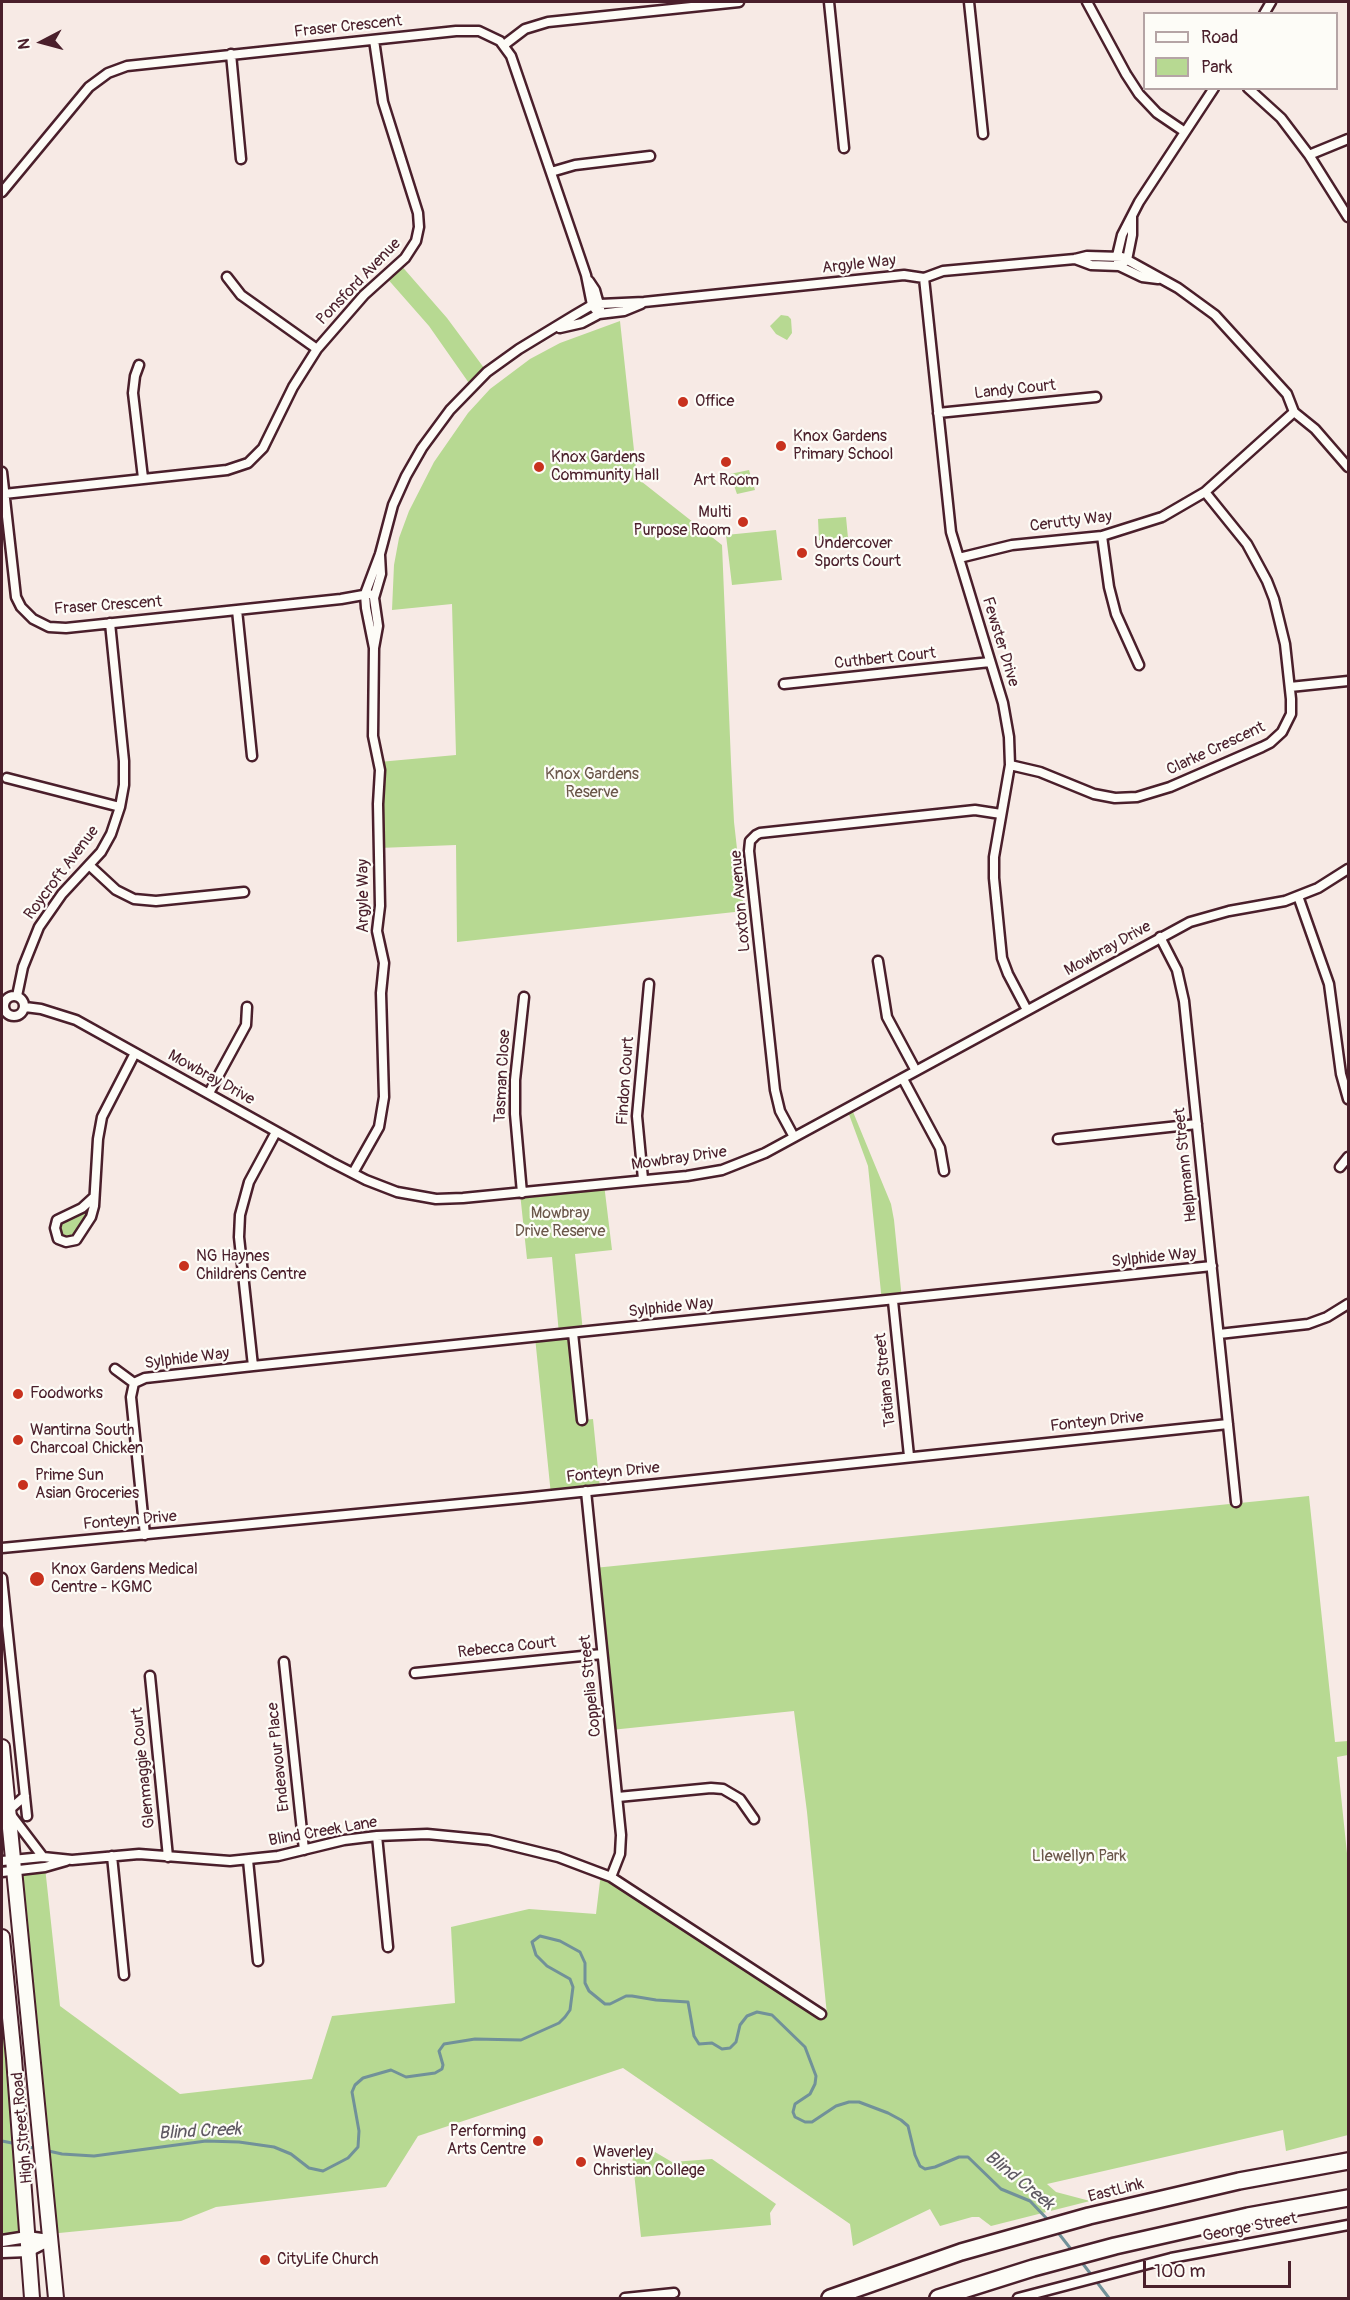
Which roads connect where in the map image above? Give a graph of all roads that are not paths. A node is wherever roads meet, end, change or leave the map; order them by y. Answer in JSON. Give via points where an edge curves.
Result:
{"nodes":[{"id":1,"x":739,"y":2,"type":"edge"},
{"id":2,"x":829,"y":2,"type":"edge"},
{"id":3,"x":969,"y":2,"type":"edge"},
{"id":4,"x":1087,"y":2,"type":"edge"},
{"id":5,"x":374,"y":40,"type":"junction"},
{"id":6,"x":504,"y":45,"type":"junction"},
{"id":7,"x":231,"y":54,"type":"junction"},
{"id":8,"x":1213,"y":90,"type":"edge"},
{"id":9,"x":1250,"y":90,"type":"edge"},
{"id":10,"x":1185,"y":132,"type":"junction"},
{"id":11,"x":983,"y":134,"type":"dead end"},
{"id":12,"x":1348,"y":139,"type":"edge"},
{"id":13,"x":844,"y":148,"type":"dead end"},
{"id":14,"x":1309,"y":155,"type":"junction"},
{"id":15,"x":650,"y":156,"type":"dead end"},
{"id":16,"x":241,"y":159,"type":"dead end"},
{"id":17,"x":551,"y":172,"type":"junction"},
{"id":18,"x":2,"y":192,"type":"edge"},
{"id":19,"x":1132,"y":217,"type":"junction"},
{"id":20,"x":1348,"y":217,"type":"edge"},
{"id":21,"x":1117,"y":256,"type":"junction"},
{"id":22,"x":1075,"y":260,"type":"junction"},
{"id":23,"x":1127,"y":260,"type":"junction"},
{"id":24,"x":1119,"y":266,"type":"junction"},
{"id":25,"x":227,"y":277,"type":"dead end"},
{"id":26,"x":924,"y":278,"type":"junction"},
{"id":27,"x":1158,"y":279,"type":"junction"},
{"id":28,"x":644,"y":302,"type":"junction"},
{"id":29,"x":596,"y":304,"type":"junction"},
{"id":30,"x":599,"y":314,"type":"junction"},
{"id":31,"x":554,"y":330,"type":"junction"},
{"id":32,"x":317,"y":349,"type":"junction"},
{"id":33,"x":139,"y":365,"type":"dead end"},
{"id":34,"x":1096,"y":397,"type":"dead end"},
{"id":35,"x":1294,"y":412,"type":"junction"},
{"id":36,"x":938,"y":413,"type":"junction"},
{"id":37,"x":1348,"y":467,"type":"edge"},
{"id":38,"x":2,"y":472,"type":"edge"},
{"id":39,"x":143,"y":478,"type":"junction"},
{"id":40,"x":1205,"y":492,"type":"junction"},
{"id":41,"x":4,"y":494,"type":"junction"},
{"id":42,"x":1102,"y":536,"type":"junction"},
{"id":43,"x":958,"y":558,"type":"junction"},
{"id":44,"x":370,"y":598,"type":"junction"},
{"id":45,"x":237,"y":610,"type":"junction"},
{"id":46,"x":110,"y":623,"type":"junction"},
{"id":47,"x":990,"y":662,"type":"junction"},
{"id":48,"x":1140,"y":666,"type":"dead end"},
{"id":49,"x":1348,"y":681,"type":"edge"},
{"id":50,"x":784,"y":684,"type":"dead end"},
{"id":51,"x":1290,"y":687,"type":"junction"},
{"id":52,"x":252,"y":756,"type":"dead end"},
{"id":53,"x":1010,"y":765,"type":"junction"},
{"id":54,"x":7,"y":778,"type":"dead end"},
{"id":55,"x":120,"y":807,"type":"junction"},
{"id":56,"x":1001,"y":814,"type":"junction"},
{"id":57,"x":89,"y":865,"type":"junction"},
{"id":58,"x":1348,"y":869,"type":"edge"},
{"id":59,"x":244,"y":892,"type":"dead end"},
{"id":60,"x":1298,"y":896,"type":"junction"},
{"id":61,"x":1160,"y":937,"type":"junction"},
{"id":62,"x":878,"y":961,"type":"dead end"},
{"id":63,"x":649,"y":984,"type":"dead end"},
{"id":64,"x":17,"y":996,"type":"junction"},
{"id":65,"x":524,"y":997,"type":"dead end"},
{"id":66,"x":4,"y":1000,"type":"edge"},
{"id":67,"x":25,"y":1007,"type":"junction"},
{"id":68,"x":247,"y":1007,"type":"dead end"},
{"id":69,"x":1027,"y":1010,"type":"junction"},
{"id":70,"x":4,"y":1012,"type":"edge"},
{"id":71,"x":135,"y":1053,"type":"junction"},
{"id":72,"x":916,"y":1071,"type":"junction"},
{"id":73,"x":903,"y":1079,"type":"junction"},
{"id":74,"x":209,"y":1093,"type":"junction"},
{"id":75,"x":1348,"y":1100,"type":"edge"},
{"id":76,"x":1197,"y":1124,"type":"junction"},
{"id":77,"x":276,"y":1132,"type":"junction"},
{"id":78,"x":794,"y":1137,"type":"junction"},
{"id":79,"x":1058,"y":1139,"type":"dead end"},
{"id":80,"x":1348,"y":1157,"type":"edge"},
{"id":81,"x":1340,"y":1167,"type":"dead end"},
{"id":82,"x":944,"y":1171,"type":"dead end"},
{"id":83,"x":353,"y":1173,"type":"junction"},
{"id":84,"x":643,"y":1179,"type":"junction"},
{"id":85,"x":522,"y":1192,"type":"junction"},
{"id":86,"x":94,"y":1197,"type":"junction"},
{"id":87,"x":1212,"y":1266,"type":"junction"},
{"id":88,"x":893,"y":1301,"type":"junction"},
{"id":89,"x":1348,"y":1304,"type":"edge"},
{"id":90,"x":573,"y":1333,"type":"junction"},
{"id":91,"x":1219,"y":1334,"type":"junction"},
{"id":92,"x":253,"y":1366,"type":"junction"},
{"id":93,"x":115,"y":1369,"type":"dead end"},
{"id":94,"x":134,"y":1383,"type":"junction"},
{"id":95,"x":582,"y":1420,"type":"dead end"},
{"id":96,"x":1228,"y":1424,"type":"junction"},
{"id":97,"x":909,"y":1456,"type":"junction"},
{"id":98,"x":586,"y":1491,"type":"junction"},
{"id":99,"x":1236,"y":1502,"type":"dead end"},
{"id":100,"x":145,"y":1535,"type":"junction"},
{"id":101,"x":2,"y":1548,"type":"edge"},
{"id":102,"x":2,"y":1578,"type":"edge"},
{"id":103,"x":3,"y":1607,"type":"edge"},
{"id":104,"x":602,"y":1653,"type":"junction"},
{"id":105,"x":284,"y":1662,"type":"dead end"},
{"id":106,"x":415,"y":1673,"type":"dead end"},
{"id":107,"x":150,"y":1676,"type":"dead end"},
{"id":108,"x":2,"y":1746,"type":"edge"},
{"id":109,"x":25,"y":1796,"type":"junction"},
{"id":110,"x":618,"y":1797,"type":"junction"},
{"id":111,"x":8,"y":1810,"type":"junction"},
{"id":112,"x":27,"y":1816,"type":"dead end"},
{"id":113,"x":754,"y":1819,"type":"dead end"},
{"id":114,"x":377,"y":1836,"type":"junction"},
{"id":115,"x":304,"y":1850,"type":"junction"},
{"id":116,"x":112,"y":1856,"type":"junction"},
{"id":117,"x":43,"y":1857,"type":"junction"},
{"id":118,"x":168,"y":1857,"type":"junction"},
{"id":119,"x":72,"y":1860,"type":"junction"},
{"id":120,"x":249,"y":1860,"type":"junction"},
{"id":121,"x":8,"y":1866,"type":"edge"},
{"id":122,"x":611,"y":1877,"type":"junction"},
{"id":123,"x":2,"y":1936,"type":"edge"},
{"id":124,"x":388,"y":1947,"type":"dead end"},
{"id":125,"x":258,"y":1961,"type":"dead end"},
{"id":126,"x":124,"y":1975,"type":"dead end"},
{"id":127,"x":821,"y":2014,"type":"dead end"},
{"id":128,"x":1348,"y":2161,"type":"edge"},
{"id":129,"x":1348,"y":2198,"type":"edge"},
{"id":130,"x":1348,"y":2225,"type":"edge"},
{"id":131,"x":50,"y":2240,"type":"junction"},
{"id":132,"x":2,"y":2241,"type":"edge"},
{"id":133,"x":27,"y":2244,"type":"junction"},
{"id":134,"x":2,"y":2252,"type":"edge"},
{"id":135,"x":674,"y":2293,"type":"dead end"},
{"id":136,"x":32,"y":2298,"type":"edge"},
{"id":137,"x":56,"y":2298,"type":"edge"},
{"id":138,"x":625,"y":2298,"type":"edge"},
{"id":139,"x":830,"y":2298,"type":"edge"},
{"id":140,"x":938,"y":2298,"type":"edge"},
{"id":141,"x":1018,"y":2298,"type":"edge"}],
"edges":[{"from":1,"to":6,"type":"street","via":[[548,21],[525,29]]},
{"from":2,"to":13,"type":"street"},
{"from":3,"to":11,"type":"street"},
{"from":4,"to":10,"type":"street","via":[[1132,85],[1157,113]]},
{"from":5,"to":6,"type":"street","name":"Fraser Crescent","via":[[474,30],[493,36]]},
{"from":5,"to":7,"type":"street","name":"Fraser Crescent"},
{"from":5,"to":32,"type":"street","name":"Ponsford Avenue","via":[[380,88],[418,213],[418,234],[405,258],[357,302]]},
{"from":6,"to":17,"type":"street"},
{"from":7,"to":16,"type":"street"},
{"from":7,"to":18,"type":"street","name":"Fraser Crescent","via":[[136,64],[108,73],[81,95]]},
{"from":8,"to":10,"type":"street"},
{"from":9,"to":14,"type":"street","via":[[1277,113]]},
{"from":10,"to":19,"type":"street"},
{"from":12,"to":14,"type":"street"},
{"from":14,"to":20,"type":"street"},
{"from":15,"to":17,"type":"street"},
{"from":17,"to":29,"type":"street"},
{"from":19,"to":21,"type":"street","via":[[1123,232]]},
{"from":19,"to":23,"type":"street"},
{"from":21,"to":22,"type":"street","name":"Argyle Way"},
{"from":21,"to":23,"type":"street","name":"Argyle Way"},
{"from":21,"to":24,"type":"street"},
{"from":22,"to":24,"type":"street","name":"Argyle Way"},
{"from":22,"to":26,"type":"street","name":"Argyle Way","via":[[943,272]]},
{"from":23,"to":24,"type":"street"},
{"from":23,"to":27,"type":"street","name":"Argyle Way"},
{"from":24,"to":27,"type":"street","name":"Argyle Way","via":[[1142,277]]},
{"from":25,"to":32,"type":"street","via":[[241,295]]},
{"from":26,"to":28,"type":"street","name":"Argyle Way","via":[[904,275]]},
{"from":26,"to":36,"type":"street","name":"Fewster Drive"},
{"from":27,"to":35,"type":"street","name":"Argyle Way","via":[[1203,305],[1227,327],[1287,394]]},
{"from":28,"to":29,"type":"street","name":"Argyle Way"},
{"from":28,"to":30,"type":"street","name":"Argyle Way","via":[[627,310]]},
{"from":29,"to":30,"type":"street"},
{"from":29,"to":31,"type":"street","name":"Argyle Way"},
{"from":30,"to":31,"type":"street","name":"Argyle Way"},
{"from":31,"to":44,"type":"street","name":"Argyle Way","via":[[487,372],[441,420],[406,476],[390,517]]},
{"from":32,"to":39,"type":"street","name":"Ponsford Avenue","via":[[263,448],[248,463],[220,471]]},
{"from":33,"to":39,"type":"street","via":[[133,393]]},
{"from":34,"to":36,"type":"street","name":"Landy Court"},
{"from":35,"to":37,"type":"street","name":"Argyle Way","via":[[1316,429]]},
{"from":35,"to":40,"type":"street","name":"Cerutty Way"},
{"from":36,"to":43,"type":"street","name":"Fewster Drive","via":[[949,522]]},
{"from":38,"to":41,"type":"street","name":"Fraser Crescent"},
{"from":39,"to":41,"type":"street","name":"Ponsford Avenue"},
{"from":40,"to":42,"type":"street","name":"Cerutty Way","via":[[1162,517]]},
{"from":40,"to":51,"type":"street","name":"Clarke Crescent","via":[[1247,544],[1267,581],[1283,629]]},
{"from":41,"to":46,"type":"street","name":"Fraser Crescent","via":[[13,588],[21,607],[49,627]]},
{"from":42,"to":43,"type":"street","name":"Cerutty Way","via":[[1012,544]]},
{"from":42,"to":48,"type":"street","via":[[1108,588]]},
{"from":43,"to":47,"type":"street","name":"Fewster Drive"},
{"from":44,"to":45,"type":"street","name":"Fraser Crescent"},
{"from":44,"to":83,"type":"street","name":"Argyle Way","via":[[374,743],[380,779],[378,931],[384,963],[384,1097],[379,1127]]},
{"from":45,"to":46,"type":"street","name":"Fraser Crescent"},
{"from":45,"to":52,"type":"street"},
{"from":46,"to":55,"type":"street","name":"Roycroft Avenue","via":[[124,761]]},
{"from":47,"to":50,"type":"street","name":"Cuthbert Court"},
{"from":47,"to":53,"type":"street","name":"Fewster Drive","via":[[1008,726]]},
{"from":49,"to":51,"type":"street"},
{"from":51,"to":53,"type":"street","name":"Clarke Crescent","via":[[1289,718],[1270,744],[1147,795],[1105,797]]},
{"from":53,"to":56,"type":"street","name":"Fewster Drive"},
{"from":54,"to":55,"type":"street"},
{"from":55,"to":57,"type":"street","name":"Roycroft Avenue","via":[[109,839]]},
{"from":56,"to":69,"type":"street","name":"Fewster Drive","via":[[993,879],[1002,958]]},
{"from":56,"to":78,"type":"street","name":"Loxton Avenue","via":[[975,810],[806,828],[760,833],[750,841],[775,1089],[780,1111]]},
{"from":57,"to":59,"type":"street","via":[[116,890],[134,899],[156,902]]},
{"from":57,"to":64,"type":"street","name":"Roycroft Avenue","via":[[39,927],[23,967]]},
{"from":58,"to":60,"type":"street","name":"Mowbray Drive"},
{"from":60,"to":61,"type":"street","name":"Mowbray Drive","via":[[1210,915]]},
{"from":60,"to":75,"type":"street","via":[[1329,984]]},
{"from":61,"to":69,"type":"street","name":"Mowbray Drive"},
{"from":61,"to":76,"type":"street","name":"Helpmann Street","via":[[1182,988]]},
{"from":62,"to":72,"type":"street","via":[[887,1017]]},
{"from":63,"to":84,"type":"street","name":"Findon Court","via":[[636,1116]]},
{"from":64,"to":66,"type":"street","name":"Mowbray Drive"},
{"from":64,"to":67,"type":"street"},
{"from":65,"to":85,"type":"street","name":"Tasman Close","via":[[514,1114]]},
{"from":66,"to":70,"type":"street","name":"Mowbray Drive"},
{"from":67,"to":70,"type":"street","name":"Mowbray Drive","via":[[19,1016]]},
{"from":67,"to":71,"type":"street","name":"Mowbray Drive","via":[[76,1020]]},
{"from":68,"to":74,"type":"street","via":[[246,1025]]},
{"from":69,"to":72,"type":"street","name":"Mowbray Drive"},
{"from":71,"to":74,"type":"street","name":"Mowbray Drive"},
{"from":71,"to":86,"type":"street","via":[[102,1117]]},
{"from":72,"to":73,"type":"street","name":"Mowbray Drive"},
{"from":73,"to":78,"type":"street","name":"Mowbray Drive"},
{"from":73,"to":82,"type":"street","via":[[940,1148]]},
{"from":74,"to":77,"type":"street","name":"Mowbray Drive"},
{"from":76,"to":79,"type":"street"},
{"from":76,"to":87,"type":"street","name":"Helpmann Street"},
{"from":77,"to":83,"type":"street","name":"Mowbray Drive"},
{"from":77,"to":92,"type":"street","via":[[249,1182],[240,1215]]},
{"from":78,"to":84,"type":"street","name":"Mowbray Drive","via":[[765,1154],[722,1170]]},
{"from":80,"to":81,"type":"street"},
{"from":83,"to":85,"type":"street","name":"Mowbray Drive","via":[[387,1189],[436,1199]]},
{"from":84,"to":85,"type":"street","name":"Mowbray Drive"},
{"from":86,"to":86,"type":"street","via":[[91,1217],[80,1236],[68,1242],[58,1239],[57,1220],[82,1208]]},
{"from":87,"to":88,"type":"street","name":"Sylphide Way"},
{"from":87,"to":91,"type":"street","name":"Helpmann Street"},
{"from":88,"to":90,"type":"street","name":"Sylphide Way"},
{"from":88,"to":97,"type":"street","name":"Tatiana Street"},
{"from":89,"to":91,"type":"street","via":[[1308,1324]]},
{"from":90,"to":92,"type":"street","name":"Sylphide Way"},
{"from":90,"to":95,"type":"street"},
{"from":91,"to":96,"type":"street","name":"Helpmann Street"},
{"from":92,"to":94,"type":"street","name":"Sylphide Way","via":[[145,1378]]},
{"from":93,"to":94,"type":"street"},
{"from":94,"to":100,"type":"street","via":[[131,1397]]},
{"from":96,"to":97,"type":"street","name":"Fonteyn Drive"},
{"from":96,"to":99,"type":"street","name":"Helpmann Street"},
{"from":97,"to":98,"type":"street","name":"Fonteyn Drive"},
{"from":98,"to":100,"type":"street","name":"Fonteyn Drive"},
{"from":98,"to":104,"type":"street","name":"Coppelia Street"},
{"from":100,"to":101,"type":"street","name":"Fonteyn Drive"},
{"from":102,"to":103,"type":"street"},
{"from":103,"to":109,"type":"street"},
{"from":104,"to":106,"type":"street","name":"Rebecca Court"},
{"from":104,"to":110,"type":"street","name":"Coppelia Street"},
{"from":105,"to":115,"type":"street","name":"Endeavour Place"},
{"from":107,"to":118,"type":"street","name":"Glenmaggie Court"},
{"from":108,"to":111,"type":"main road","name":"High Street Road"},
{"from":109,"to":111,"type":"street"},
{"from":109,"to":112,"type":"street"},
{"from":110,"to":113,"type":"street","via":[[723,1789],[740,1799]]},
{"from":110,"to":122,"type":"street","name":"Coppelia Street","via":[[621,1848]]},
{"from":111,"to":117,"type":"street"},
{"from":111,"to":121,"type":"main road","name":"High Street Road"},
{"from":114,"to":115,"type":"street","name":"Blind Creek Lane"},
{"from":114,"to":122,"type":"street","name":"Blind Creek Lane","via":[[427,1834],[489,1840],[558,1857]]},
{"from":114,"to":124,"type":"street"},
{"from":115,"to":120,"type":"street","name":"Blind Creek Lane"},
{"from":116,"to":118,"type":"street","name":"Blind Creek Lane"},
{"from":116,"to":119,"type":"street","name":"Blind Creek Lane"},
{"from":116,"to":126,"type":"street"},
{"from":117,"to":119,"type":"street","name":"Blind Creek Lane"},
{"from":117,"to":121,"type":"street","name":"Blind Creek Lane"},
{"from":118,"to":120,"type":"street","name":"Blind Creek Lane"},
{"from":119,"to":121,"type":"street","name":"Blind Creek Lane","via":[[45,1867]]},
{"from":120,"to":125,"type":"street"},
{"from":121,"to":131,"type":"main road","name":"High Street Road"},
{"from":122,"to":127,"type":"street","name":"Blind Creek Lane"},
{"from":123,"to":133,"type":"main road","name":"High Street Road"},
{"from":128,"to":139,"type":"highway","name":"EastLink","via":[[1239,2181],[1089,2216],[951,2256]]},
{"from":129,"to":140,"type":"highway","via":[[1114,2246]]},
{"from":130,"to":141,"type":"street","name":"George Street","via":[[1190,2254]]},
{"from":131,"to":133,"type":"street"},
{"from":131,"to":137,"type":"main road","name":"High Street Road"},
{"from":132,"to":133,"type":"street"},
{"from":133,"to":134,"type":"street"},
{"from":133,"to":136,"type":"main road","name":"High Street Road"},
{"from":135,"to":138,"type":"street"}]}
